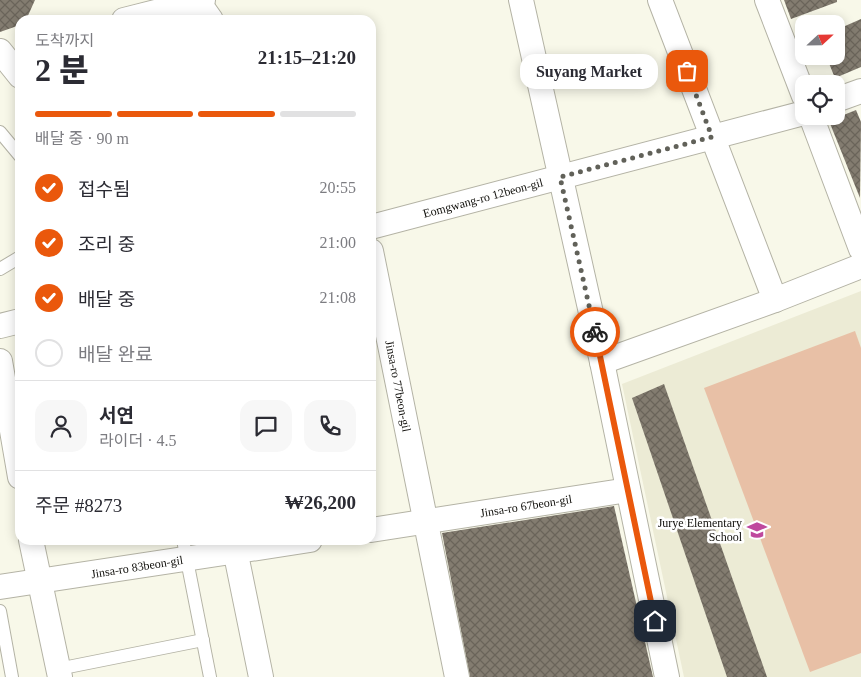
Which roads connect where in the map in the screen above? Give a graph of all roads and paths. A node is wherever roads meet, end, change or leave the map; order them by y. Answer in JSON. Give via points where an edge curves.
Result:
{"nodes":[{"id":1,"x":199,"y":0,"type":"edge"},
{"id":2,"x":521,"y":0,"type":"edge"},
{"id":3,"x":766,"y":0,"type":"edge"},
{"id":4,"x":661,"y":2,"type":"edge"},
{"id":5,"x":143,"y":15,"type":"edge"},
{"id":6,"x":209,"y":15,"type":"edge"},
{"id":7,"x":15,"y":48,"type":"edge"},
{"id":8,"x":0,"y":52,"type":"edge"},
{"id":9,"x":15,"y":70,"type":"edge"},
{"id":10,"x":796,"y":75,"type":"edge"},
{"id":11,"x":861,"y":91,"type":"edge"},
{"id":12,"x":845,"y":97,"type":"edge"},
{"id":13,"x":795,"y":114,"type":"edge"},
{"id":14,"x":815,"y":125,"type":"edge"},
{"id":15,"x":0,"y":132,"type":"edge"},
{"id":16,"x":712,"y":137,"type":"junction"},
{"id":17,"x":15,"y":150,"type":"edge"},
{"id":18,"x":560,"y":177,"type":"junction"},
{"id":19,"x":376,"y":226,"type":"edge"},
{"id":20,"x":861,"y":249,"type":"edge"},
{"id":21,"x":15,"y":261,"type":"edge"},
{"id":22,"x":861,"y":266,"type":"edge"},
{"id":23,"x":0,"y":269,"type":"edge"},
{"id":24,"x":376,"y":275,"type":"edge"},
{"id":25,"x":775,"y":300,"type":"junction"},
{"id":26,"x":15,"y":322,"type":"edge"},
{"id":27,"x":0,"y":326,"type":"edge"},
{"id":28,"x":0,"y":361,"type":"edge"},
{"id":29,"x":602,"y":362,"type":"junction"},
{"id":30,"x":10,"y":412,"type":"edge"},
{"id":31,"x":15,"y":444,"type":"edge"},
{"id":32,"x":628,"y":490,"type":"junction"},
{"id":33,"x":425,"y":522,"type":"junction"},
{"id":34,"x":376,"y":529,"type":"edge"},
{"id":35,"x":32,"y":545,"type":"edge"},
{"id":36,"x":247,"y":545,"type":"edge"},
{"id":37,"x":234,"y":546,"type":"edge"},
{"id":38,"x":185,"y":550,"type":"edge"},
{"id":39,"x":38,"y":582,"type":"junction"},
{"id":40,"x":0,"y":587,"type":"edge"},
{"id":41,"x":0,"y":611,"type":"edge"},
{"id":42,"x":202,"y":640,"type":"junction"},
{"id":43,"x":59,"y":673,"type":"edge"},
{"id":44,"x":8,"y":674,"type":"edge"},
{"id":45,"x":210,"y":677,"type":"edge"},
{"id":46,"x":261,"y":677,"type":"edge"},
{"id":47,"x":457,"y":677,"type":"edge"},
{"id":48,"x":667,"y":677,"type":"edge"}],
"edges":[{"from":1,"to":5,"type":"street"},
{"from":1,"to":6,"type":"street"},
{"from":2,"to":18,"type":"street"},
{"from":3,"to":10,"type":"street"},
{"from":4,"to":16,"type":"street"},
{"from":7,"to":8,"type":"street"},
{"from":8,"to":9,"type":"street"},
{"from":11,"to":12,"type":"street"},
{"from":13,"to":16,"type":"street","name":"Eomgwang-ro 12beon-gil"},
{"from":14,"to":20,"type":"street"},
{"from":15,"to":17,"type":"lane"},
{"from":16,"to":18,"type":"street","name":"Eomgwang-ro 12beon-gil"},
{"from":16,"to":25,"type":"street"},
{"from":18,"to":19,"type":"street","name":"Eomgwang-ro 12beon-gil"},
{"from":18,"to":29,"type":"street"},
{"from":21,"to":23,"type":"lane"},
{"from":22,"to":25,"type":"street"},
{"from":24,"to":33,"type":"street","name":"Jinsa-ro 77beon-gil"},
{"from":25,"to":29,"type":"street"},
{"from":26,"to":27,"type":"street"},
{"from":28,"to":30,"type":"street"},
{"from":29,"to":32,"type":"street"},
{"from":30,"to":31,"type":"street"},
{"from":32,"to":33,"type":"street","name":"Jinsa-ro 67beon-gil"},
{"from":32,"to":48,"type":"street"},
{"from":33,"to":34,"type":"street"},
{"from":33,"to":47,"type":"street","name":"Jinsa-ro 77beon-gil"},
{"from":35,"to":39,"type":"street"},
{"from":36,"to":37,"type":"street"},
{"from":37,"to":38,"type":"street","name":"Jinsa-ro 83beon-gil"},
{"from":37,"to":46,"type":"street"},
{"from":38,"to":39,"type":"street","name":"Jinsa-ro 83beon-gil"},
{"from":38,"to":42,"type":"lane"},
{"from":39,"to":40,"type":"street","name":"Jinsa-ro 83beon-gil"},
{"from":39,"to":43,"type":"street"},
{"from":41,"to":44,"type":"lane"},
{"from":42,"to":43,"type":"lane"},
{"from":42,"to":45,"type":"lane"}]}
